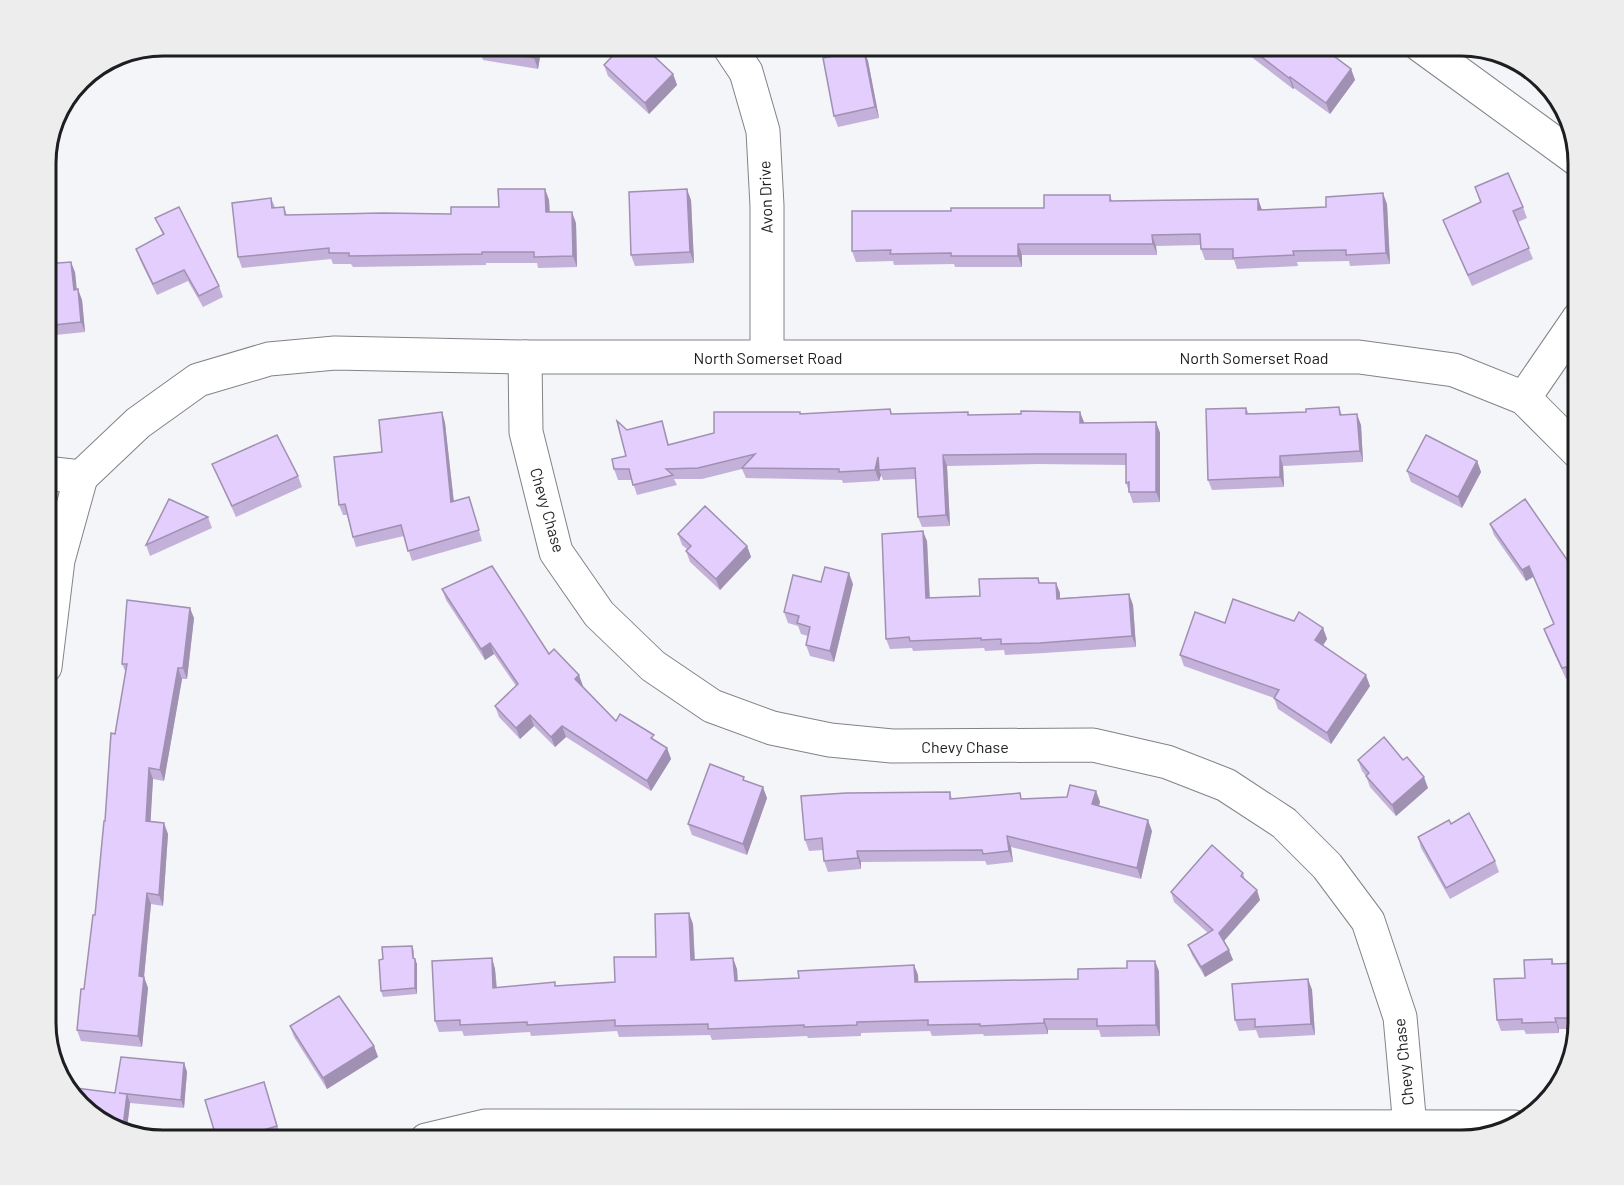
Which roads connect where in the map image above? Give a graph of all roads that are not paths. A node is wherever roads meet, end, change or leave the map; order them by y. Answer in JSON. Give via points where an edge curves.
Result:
{"nodes":[{"id":1,"x":735,"y":56,"type":"edge"},
{"id":2,"x":1435,"y":56,"type":"edge"},
{"id":3,"x":1568,"y":153,"type":"edge"},
{"id":4,"x":1568,"y":334,"type":"edge"},
{"id":5,"x":525,"y":357,"type":"junction"},
{"id":6,"x":767,"y":357,"type":"junction"},
{"id":7,"x":1524,"y":398,"type":"junction"},
{"id":8,"x":1568,"y":442,"type":"edge"},
{"id":9,"x":56,"y":474,"type":"edge"},
{"id":10,"x":81,"y":477,"type":"junction"},
{"id":11,"x":56,"y":576,"type":"edge"},
{"id":12,"x":1410,"y":1127,"type":"junction"},
{"id":13,"x":1482,"y":1127,"type":"edge"},
{"id":14,"x":468,"y":1130,"type":"edge"}],
"edges":[{"from":1,"to":6,"type":"street","name":"Avon Drive","via":[[746,72],[763,131]]},
{"from":2,"to":3,"type":"street"},
{"from":4,"to":7,"type":"street"},
{"from":5,"to":6,"type":"street","name":"North Somerset Road"},
{"from":5,"to":10,"type":"street","name":"North Somerset Road","via":[[335,352],[269,359],[198,380],[138,423]]},
{"from":5,"to":12,"type":"street","name":"Chevy Chase","via":[[526,432],[556,552],[599,614],[653,666],[712,706],[772,728],[830,740],[892,746],[1093,745],[1167,762],[1226,785],[1284,823],[1327,866],[1368,921],[1400,1017]]},
{"from":6,"to":7,"type":"street","name":"North Somerset Road","via":[[1359,357],[1454,370]]},
{"from":7,"to":8,"type":"street"},
{"from":9,"to":10,"type":"street"},
{"from":10,"to":11,"type":"street"},
{"from":12,"to":13,"type":"street"},
{"from":12,"to":14,"type":"street","via":[[485,1126]]}]}
